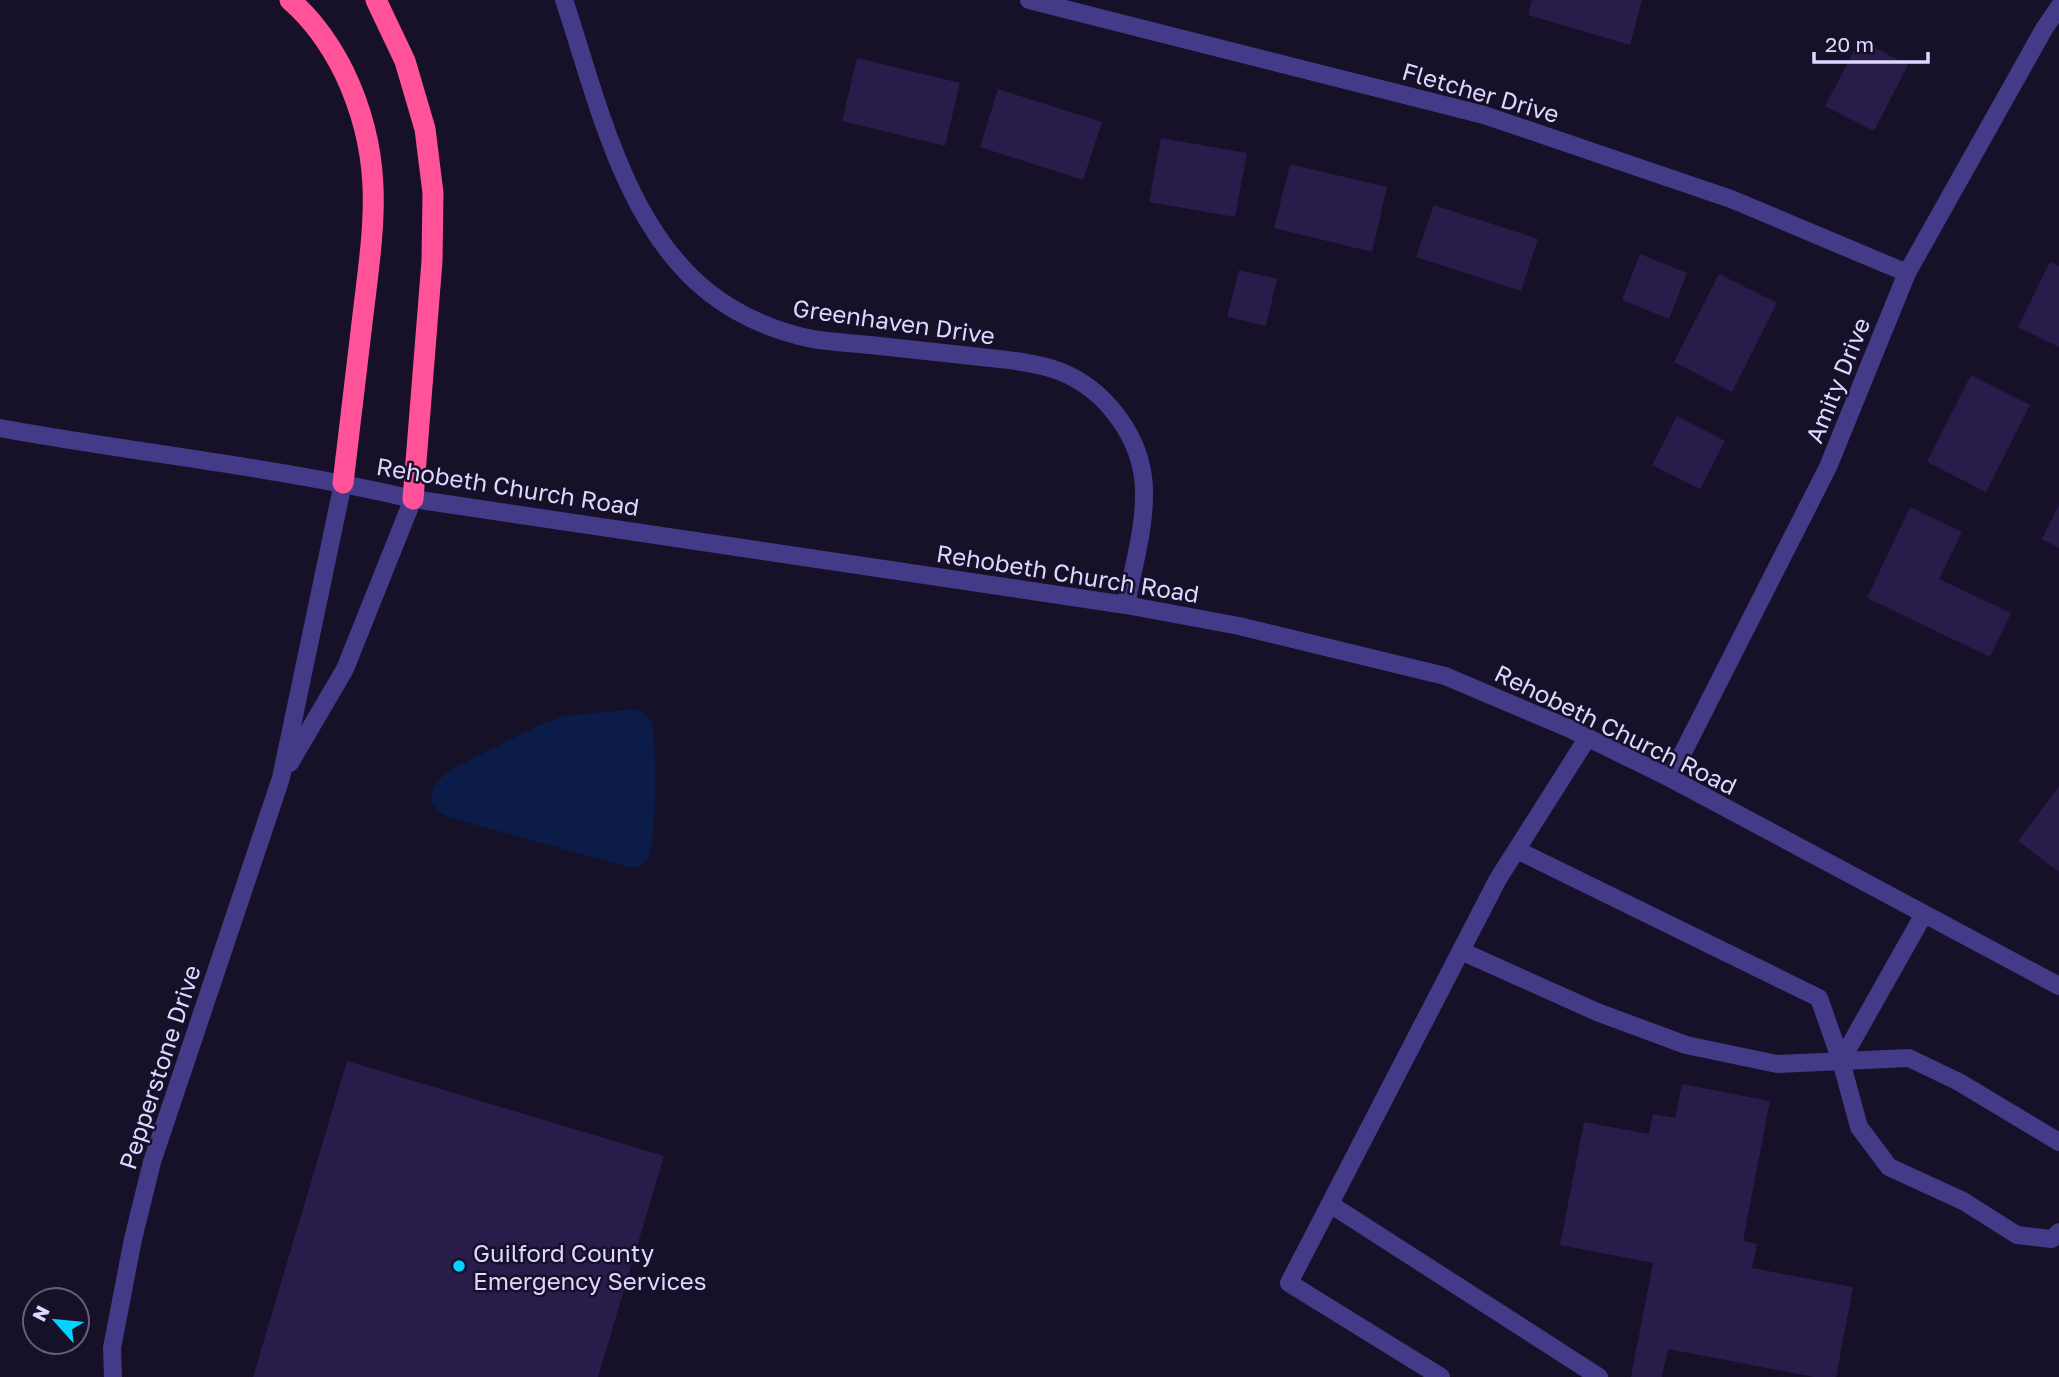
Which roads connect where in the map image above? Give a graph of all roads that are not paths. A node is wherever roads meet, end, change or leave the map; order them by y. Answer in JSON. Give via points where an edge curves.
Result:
{"nodes":[{"id":1,"x":290,"y":0,"type":"edge"},
{"id":2,"x":376,"y":0,"type":"edge"},
{"id":3,"x":564,"y":0,"type":"edge"},
{"id":4,"x":1029,"y":0,"type":"edge"},
{"id":5,"x":1079,"y":6,"type":"edge"},
{"id":6,"x":2059,"y":7,"type":"edge"},
{"id":7,"x":1906,"y":273,"type":"junction"},
{"id":8,"x":0,"y":428,"type":"edge"},
{"id":9,"x":343,"y":483,"type":"junction"},
{"id":10,"x":413,"y":499,"type":"junction"},
{"id":11,"x":1126,"y":605,"type":"junction"},
{"id":12,"x":1588,"y":737,"type":"junction"},
{"id":13,"x":281,"y":778,"type":"junction"},
{"id":14,"x":1670,"y":778,"type":"junction"},
{"id":15,"x":1517,"y":849,"type":"junction"},
{"id":16,"x":1924,"y":914,"type":"junction"},
{"id":17,"x":1461,"y":951,"type":"junction"},
{"id":18,"x":2059,"y":986,"type":"edge"},
{"id":19,"x":1841,"y":1061,"type":"junction"},
{"id":20,"x":2059,"y":1142,"type":"edge"},
{"id":21,"x":1330,"y":1204,"type":"junction"},
{"id":22,"x":2059,"y":1232,"type":"edge"},
{"id":23,"x":113,"y":1377,"type":"edge"},
{"id":24,"x":1441,"y":1377,"type":"edge"},
{"id":25,"x":1599,"y":1377,"type":"edge"}],
"edges":[{"from":1,"to":9,"type":"highway","via":[[334,53],[359,103],[372,158],[374,215]]},
{"from":2,"to":10,"type":"highway","via":[[405,61],[422,118],[433,193]]},
{"from":3,"to":11,"type":"street","name":"Greenhaven Drive","via":[[634,197],[679,266],[708,291],[773,328],[813,339],[1023,362],[1058,371],[1103,400],[1134,442],[1144,489]]},
{"from":4,"to":5,"type":"street","name":"Fletcher Drive"},
{"from":5,"to":7,"type":"street","name":"Fletcher Drive","via":[[1484,115],[1731,198]]},
{"from":6,"to":7,"type":"street","name":"Amity Drive"},
{"from":7,"to":14,"type":"street","name":"Amity Drive","via":[[1828,467]]},
{"from":8,"to":9,"type":"street","name":"Rehobeth Church Road"},
{"from":9,"to":10,"type":"street","name":"Rehobeth Church Road"},
{"from":9,"to":13,"type":"street","name":"Pepperstone Drive"},
{"from":10,"to":11,"type":"street","name":"Rehobeth Church Road"},
{"from":10,"to":13,"type":"street","name":"Pepperstone Drive","via":[[345,668]]},
{"from":11,"to":12,"type":"street","name":"Rehobeth Church Road","via":[[1239,626],[1445,676]]},
{"from":12,"to":14,"type":"street","name":"Rehobeth Church Road"},
{"from":12,"to":15,"type":"street"},
{"from":13,"to":23,"type":"street","name":"Pepperstone Drive","via":[[152,1162],[112,1348]]},
{"from":14,"to":16,"type":"street","name":"Rehobeth Church Road"},
{"from":15,"to":17,"type":"street"},
{"from":15,"to":19,"type":"street","via":[[1819,998]]},
{"from":16,"to":18,"type":"street","name":"Rehobeth Church Road"},
{"from":16,"to":19,"type":"street"},
{"from":17,"to":19,"type":"street","via":[[1597,1012],[1686,1045],[1777,1064]]},
{"from":17,"to":21,"type":"street"},
{"from":19,"to":20,"type":"street","via":[[1909,1058]]},
{"from":19,"to":22,"type":"street","via":[[1859,1127],[1889,1167],[1963,1201],[2017,1235],[2052,1239]]},
{"from":21,"to":24,"type":"street","via":[[1289,1283]]},
{"from":21,"to":25,"type":"street"}]}
